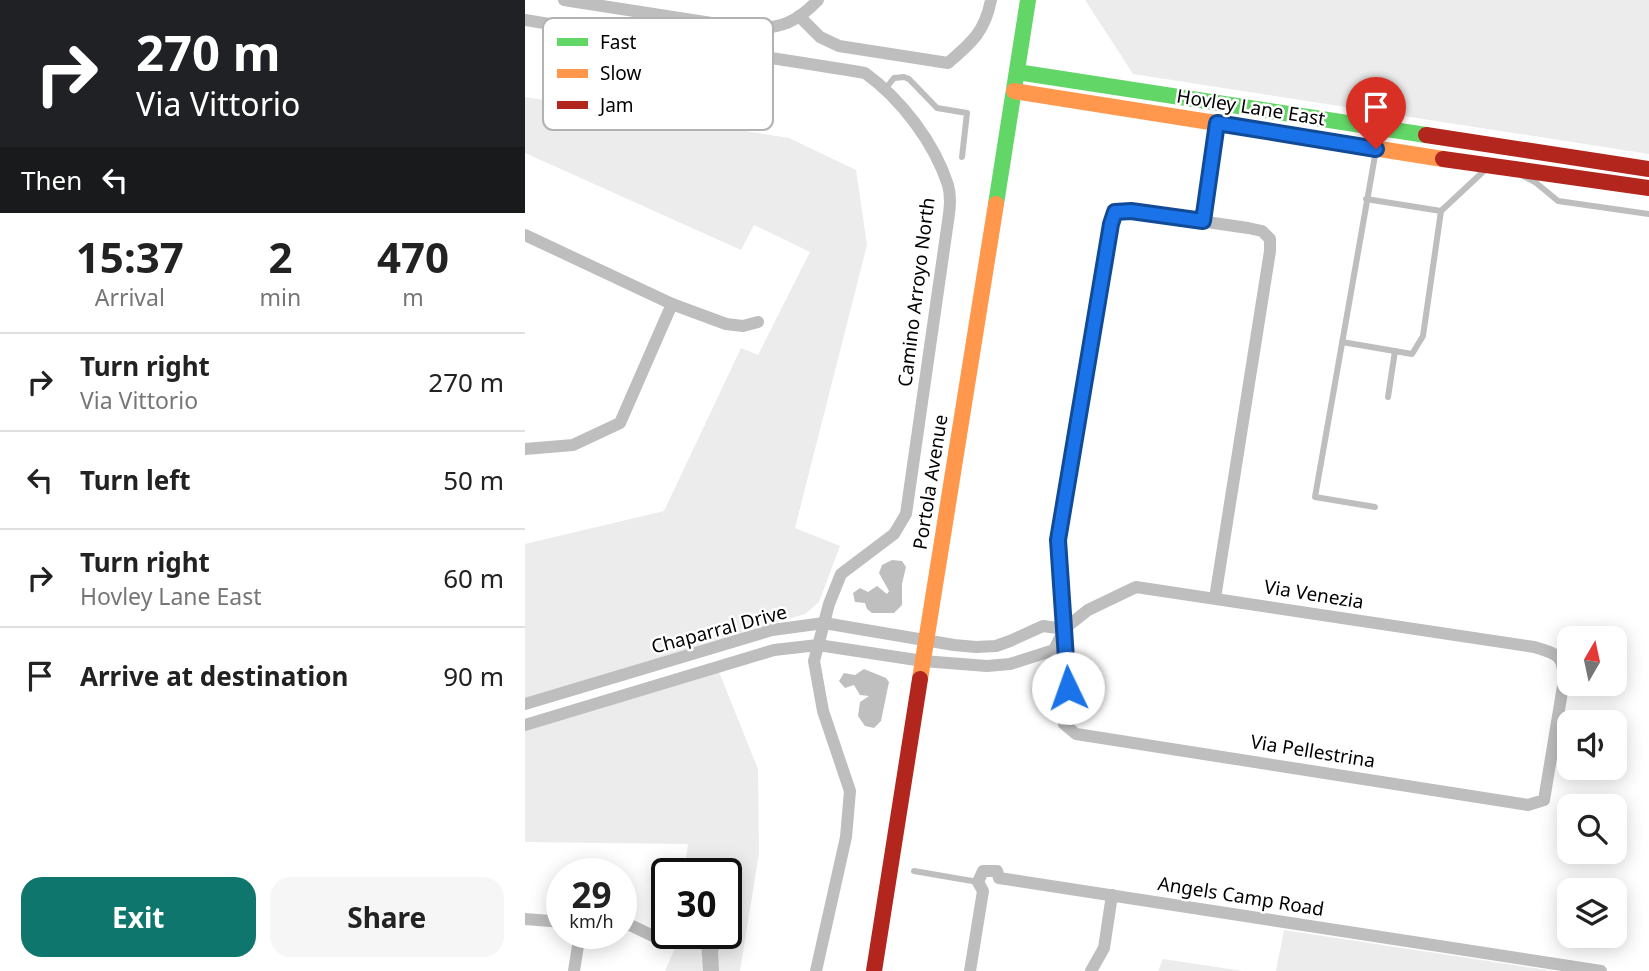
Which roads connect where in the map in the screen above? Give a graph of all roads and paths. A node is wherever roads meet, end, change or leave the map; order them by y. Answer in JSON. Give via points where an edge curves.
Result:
{"nodes":[{"id":1,"x":564,"y":0,"type":"edge"},
{"id":2,"x":818,"y":0,"type":"edge"},
{"id":3,"x":991,"y":0,"type":"edge"},
{"id":4,"x":1028,"y":0,"type":"edge"},
{"id":5,"x":799,"y":16,"type":"junction"},
{"id":6,"x":679,"y":18,"type":"edge"},
{"id":7,"x":525,"y":20,"type":"edge"},
{"id":8,"x":543,"y":23,"type":"edge"},
{"id":9,"x":773,"y":28,"type":"edge"},
{"id":10,"x":773,"y":58,"type":"edge"},
{"id":11,"x":1017,"y":72,"type":"junction"},
{"id":12,"x":886,"y":88,"type":"junction"},
{"id":13,"x":1014,"y":91,"type":"junction"},
{"id":14,"x":1217,"y":123,"type":"junction"},
{"id":15,"x":1477,"y":143,"type":"junction"},
{"id":16,"x":1376,"y":149,"type":"junction"},
{"id":17,"x":962,"y":157,"type":"dead end"},
{"id":18,"x":1498,"y":167,"type":"junction"},
{"id":19,"x":1649,"y":169,"type":"edge"},
{"id":20,"x":1649,"y":188,"type":"edge"},
{"id":21,"x":1366,"y":199,"type":"junction"},
{"id":22,"x":1441,"y":211,"type":"junction"},
{"id":23,"x":1649,"y":214,"type":"edge"},
{"id":24,"x":1203,"y":221,"type":"junction"},
{"id":25,"x":525,"y":235,"type":"edge"},
{"id":26,"x":672,"y":304,"type":"junction"},
{"id":27,"x":758,"y":322,"type":"dead end"},
{"id":28,"x":1342,"y":342,"type":"junction"},
{"id":29,"x":1395,"y":351,"type":"junction"},
{"id":30,"x":1388,"y":397,"type":"dead end"},
{"id":31,"x":525,"y":449,"type":"edge"},
{"id":32,"x":1375,"y":507,"type":"dead end"},
{"id":33,"x":1215,"y":598,"type":"junction"},
{"id":34,"x":824,"y":623,"type":"junction"},
{"id":35,"x":1064,"y":629,"type":"junction"},
{"id":36,"x":926,"y":640,"type":"junction"},
{"id":37,"x":818,"y":645,"type":"junction"},
{"id":38,"x":923,"y":662,"type":"junction"},
{"id":39,"x":525,"y":704,"type":"edge"},
{"id":40,"x":525,"y":725,"type":"edge"},
{"id":41,"x":1544,"y":800,"type":"joint"},
{"id":42,"x":914,"y":871,"type":"dead end"},
{"id":43,"x":978,"y":881,"type":"junction"},
{"id":44,"x":1112,"y":895,"type":"junction"},
{"id":45,"x":525,"y":919,"type":"edge"},
{"id":46,"x":546,"y":921,"type":"edge"},
{"id":47,"x":577,"y":949,"type":"edge"},
{"id":48,"x":574,"y":971,"type":"edge"},
{"id":49,"x":815,"y":971,"type":"edge"},
{"id":50,"x":874,"y":971,"type":"edge"},
{"id":51,"x":970,"y":971,"type":"edge"},
{"id":52,"x":1091,"y":971,"type":"edge"},
{"id":53,"x":1598,"y":971,"type":"edge"}],
"edges":[{"from":1,"to":6,"type":"street"},
{"from":2,"to":5,"type":"street"},
{"from":3,"to":5,"type":"street","via":[[987,20],[973,42],[948,63],[839,46],[820,37]]},
{"from":4,"to":11,"type":"street","name":"Portola Avenue"},
{"from":5,"to":9,"type":"street"},
{"from":7,"to":8,"type":"street","name":"Camino Arroyo North"},
{"from":10,"to":12,"type":"street","name":"Camino Arroyo North","via":[[865,73]]},
{"from":11,"to":13,"type":"street","name":"Portola Avenue"},
{"from":11,"to":15,"type":"street","name":"Hovley Lane East"},
{"from":12,"to":17,"type":"lane","via":[[894,78],[904,77],[937,108],[967,113]]},
{"from":12,"to":34,"type":"street","name":"Camino Arroyo North","via":[[929,146],[948,186],[950,207],[906,514],[894,534],[841,574]]},
{"from":13,"to":14,"type":"street","name":"Hovley Lane East"},
{"from":13,"to":36,"type":"street","name":"Portola Avenue"},
{"from":14,"to":16,"type":"street","name":"Hovley Lane East"},
{"from":14,"to":24,"type":"lane"},
{"from":15,"to":16,"type":"street","via":[[1386,136]]},
{"from":15,"to":19,"type":"street","name":"Hovley Lane East"},
{"from":16,"to":18,"type":"street","name":"Hovley Lane East"},
{"from":16,"to":21,"type":"lane"},
{"from":18,"to":20,"type":"street","name":"Hovley Lane East"},
{"from":18,"to":22,"type":"lane"},
{"from":18,"to":23,"type":"lane","via":[[1535,182],[1558,201]]},
{"from":21,"to":22,"type":"lane"},
{"from":21,"to":28,"type":"lane"},
{"from":22,"to":29,"type":"lane","via":[[1423,336],[1412,354]]},
{"from":24,"to":33,"type":"street","via":[[1262,231],[1270,239]]},
{"from":24,"to":35,"type":"street","via":[[1115,212],[1058,540]]},
{"from":25,"to":26,"type":"street"},
{"from":26,"to":27,"type":"street","via":[[726,324]]},
{"from":26,"to":31,"type":"street","via":[[621,423],[573,445]]},
{"from":28,"to":29,"type":"lane"},
{"from":28,"to":32,"type":"lane","via":[[1315,497]]},
{"from":29,"to":30,"type":"lane"},
{"from":33,"to":35,"type":"street","name":"Via Venezia","via":[[1136,587],[1088,610]]},
{"from":33,"to":41,"type":"street","name":"Via Venezia","via":[[1556,653],[1564,664],[1564,680]]},
{"from":34,"to":36,"type":"street","name":"Chaparral Drive"},
{"from":34,"to":37,"type":"street","name":"Camino Arroyo North"},
{"from":34,"to":39,"type":"street","name":"Chaparral Drive","via":[[772,631]]},
{"from":35,"to":36,"type":"street","via":[[1043,626],[996,646]]},
{"from":35,"to":38,"type":"street","name":"Via Venezia","via":[[1054,650],[1010,664]]},
{"from":35,"to":41,"type":"street","name":"Via Pellestrina","via":[[1068,688],[1064,724],[1076,734],[1528,805]]},
{"from":36,"to":38,"type":"street","name":"Portola Avenue"},
{"from":37,"to":38,"type":"street","name":"Chaparral Drive"},
{"from":37,"to":40,"type":"street","name":"Chaparral Drive","via":[[774,650]]},
{"from":37,"to":49,"type":"street","name":"Camino Arroyo North","via":[[815,677],[850,791],[846,837]]},
{"from":38,"to":50,"type":"street","name":"Portola Avenue"},
{"from":42,"to":43,"type":"lane"},
{"from":43,"to":44,"type":"street","name":"Angels Camp Road","via":[[983,871],[997,871],[999,878]]},
{"from":43,"to":51,"type":"street","via":[[983,891]]},
{"from":44,"to":52,"type":"street","via":[[1104,948]]},
{"from":44,"to":53,"type":"street","name":"Angels Camp Road"},
{"from":45,"to":46,"type":"street"},
{"from":47,"to":48,"type":"street"}]}
